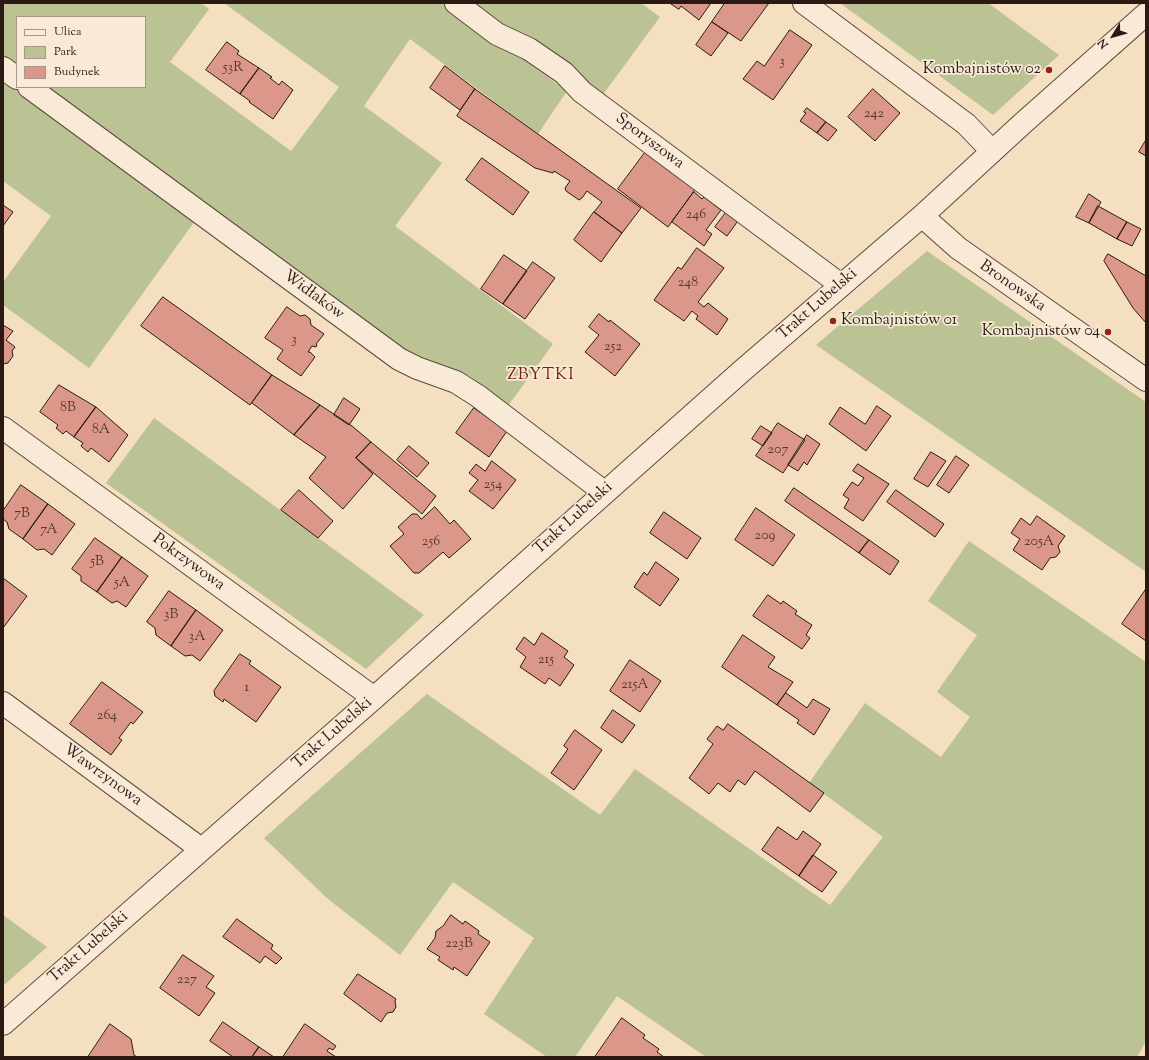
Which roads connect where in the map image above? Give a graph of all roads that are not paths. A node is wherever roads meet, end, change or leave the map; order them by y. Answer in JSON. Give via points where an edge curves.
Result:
{"nodes":[{"id":1,"x":456,"y":3,"type":"edge"},
{"id":2,"x":804,"y":3,"type":"edge"},
{"id":3,"x":1146,"y":14,"type":"edge"},
{"id":4,"x":3,"y":68,"type":"edge"},
{"id":5,"x":16,"y":77,"type":"edge"},
{"id":6,"x":30,"y":88,"type":"edge"},
{"id":7,"x":992,"y":151,"type":"junction"},
{"id":8,"x":922,"y":216,"type":"junction"},
{"id":9,"x":841,"y":285,"type":"junction"},
{"id":10,"x":1146,"y":380,"type":"edge"},
{"id":11,"x":3,"y":428,"type":"edge"},
{"id":12,"x":604,"y":492,"type":"junction"},
{"id":13,"x":374,"y":698,"type":"junction"},
{"id":14,"x":3,"y":703,"type":"edge"},
{"id":15,"x":201,"y":849,"type":"junction"},
{"id":16,"x":3,"y":1024,"type":"edge"}],
"edges":[{"from":1,"to":9,"type":"street","name":"Sporyszowa","via":[[498,34],[529,49],[564,73],[582,92]]},
{"from":2,"to":7,"type":"street","via":[[966,124]]},
{"from":3,"to":7,"type":"street","name":"Trakt Lubelski"},
{"from":4,"to":5,"type":"street"},
{"from":6,"to":12,"type":"street","name":"Widłaków","via":[[399,359],[456,382],[478,396]]},
{"from":7,"to":8,"type":"street","name":"Trakt Lubelski"},
{"from":8,"to":9,"type":"street","name":"Trakt Lubelski"},
{"from":8,"to":10,"type":"street","name":"Bronowska","via":[[958,248]]},
{"from":9,"to":12,"type":"street","name":"Trakt Lubelski"},
{"from":11,"to":13,"type":"street","name":"Pokrzywowa"},
{"from":12,"to":13,"type":"street","name":"Trakt Lubelski"},
{"from":13,"to":15,"type":"street","name":"Trakt Lubelski"},
{"from":14,"to":15,"type":"street","name":"Wawrzynowa"},
{"from":15,"to":16,"type":"street","name":"Trakt Lubelski"}]}
